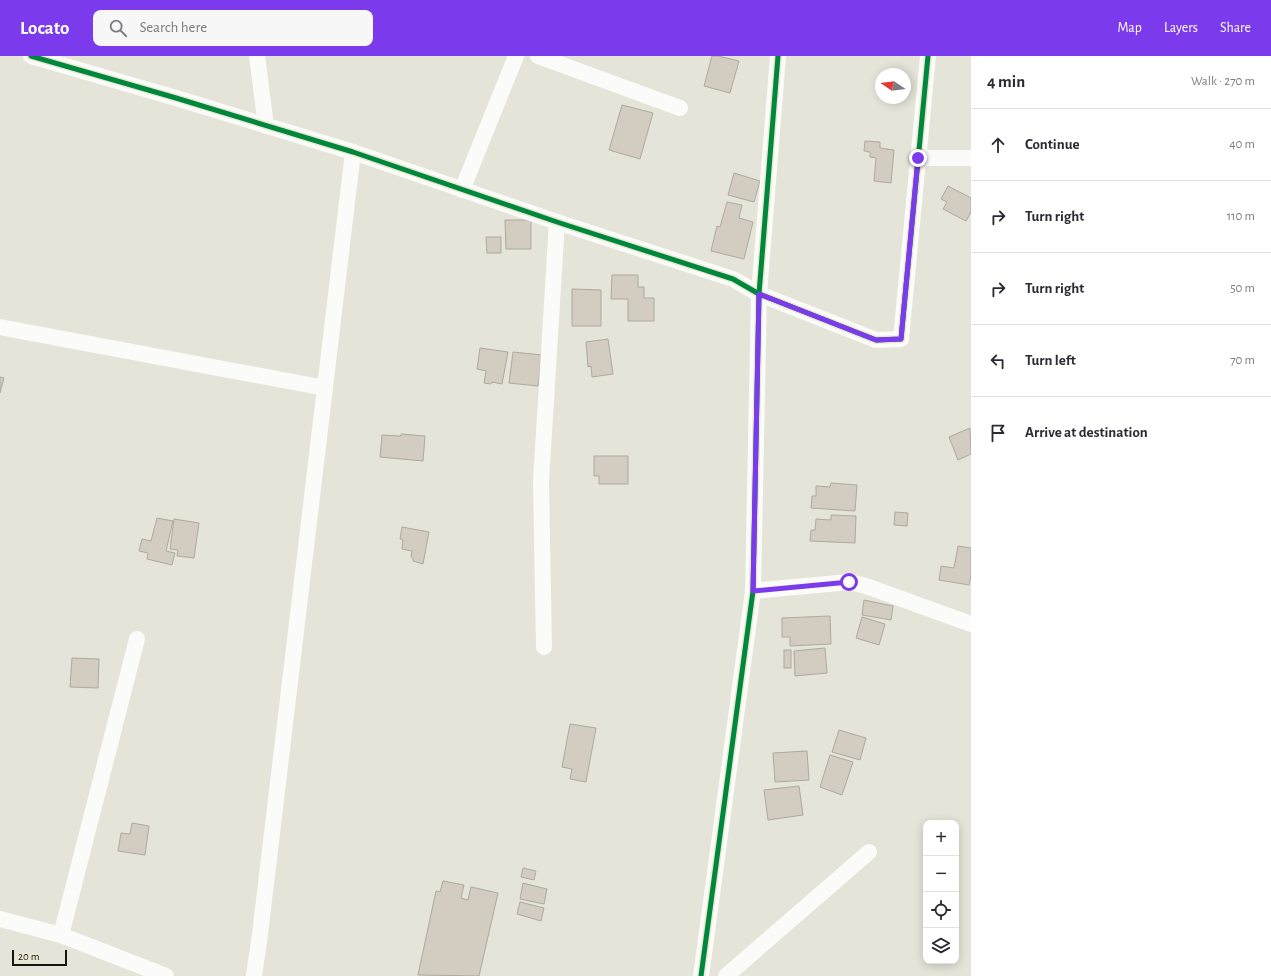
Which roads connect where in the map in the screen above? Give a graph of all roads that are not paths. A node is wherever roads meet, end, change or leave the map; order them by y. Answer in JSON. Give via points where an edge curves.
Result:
{"nodes":[{"id":1,"x":31,"y":56,"type":"edge"},
{"id":2,"x":257,"y":56,"type":"edge"},
{"id":3,"x":516,"y":56,"type":"edge"},
{"id":4,"x":538,"y":56,"type":"edge"},
{"id":5,"x":778,"y":56,"type":"edge"},
{"id":6,"x":928,"y":56,"type":"edge"},
{"id":7,"x":680,"y":108,"type":"dead end"},
{"id":8,"x":266,"y":126,"type":"junction"},
{"id":9,"x":353,"y":152,"type":"junction"},
{"id":10,"x":918,"y":158,"type":"junction"},
{"id":11,"x":971,"y":158,"type":"edge"},
{"id":12,"x":462,"y":190,"type":"junction"},
{"id":13,"x":557,"y":222,"type":"junction"},
{"id":14,"x":759,"y":294,"type":"junction"},
{"id":15,"x":0,"y":327,"type":"edge"},
{"id":16,"x":325,"y":388,"type":"junction"},
{"id":17,"x":753,"y":591,"type":"junction"},
{"id":18,"x":971,"y":624,"type":"edge"},
{"id":19,"x":137,"y":639,"type":"dead end"},
{"id":20,"x":544,"y":647,"type":"dead end"},
{"id":21,"x":869,"y":852,"type":"dead end"},
{"id":22,"x":0,"y":919,"type":"edge"},
{"id":23,"x":61,"y":935,"type":"junction"},
{"id":24,"x":254,"y":975,"type":"edge"},
{"id":25,"x":166,"y":976,"type":"edge"},
{"id":26,"x":700,"y":976,"type":"edge"},
{"id":27,"x":726,"y":976,"type":"edge"}],
"edges":[{"from":1,"to":8,"type":"street"},
{"from":2,"to":8,"type":"street"},
{"from":3,"to":12,"type":"street"},
{"from":4,"to":7,"type":"street"},
{"from":5,"to":14,"type":"street"},
{"from":6,"to":10,"type":"street"},
{"from":8,"to":9,"type":"street"},
{"from":9,"to":12,"type":"street"},
{"from":9,"to":16,"type":"street"},
{"from":10,"to":11,"type":"street"},
{"from":10,"to":14,"type":"street","via":[[901,339],[876,340]]},
{"from":12,"to":13,"type":"street"},
{"from":13,"to":14,"type":"street","via":[[733,280]]},
{"from":13,"to":20,"type":"street","via":[[541,481]]},
{"from":14,"to":17,"type":"street"},
{"from":15,"to":16,"type":"street"},
{"from":16,"to":24,"type":"street"},
{"from":17,"to":18,"type":"street","via":[[849,582]]},
{"from":17,"to":26,"type":"street"},
{"from":19,"to":23,"type":"street"},
{"from":21,"to":27,"type":"street"},
{"from":22,"to":23,"type":"street"},
{"from":23,"to":25,"type":"street"}]}
